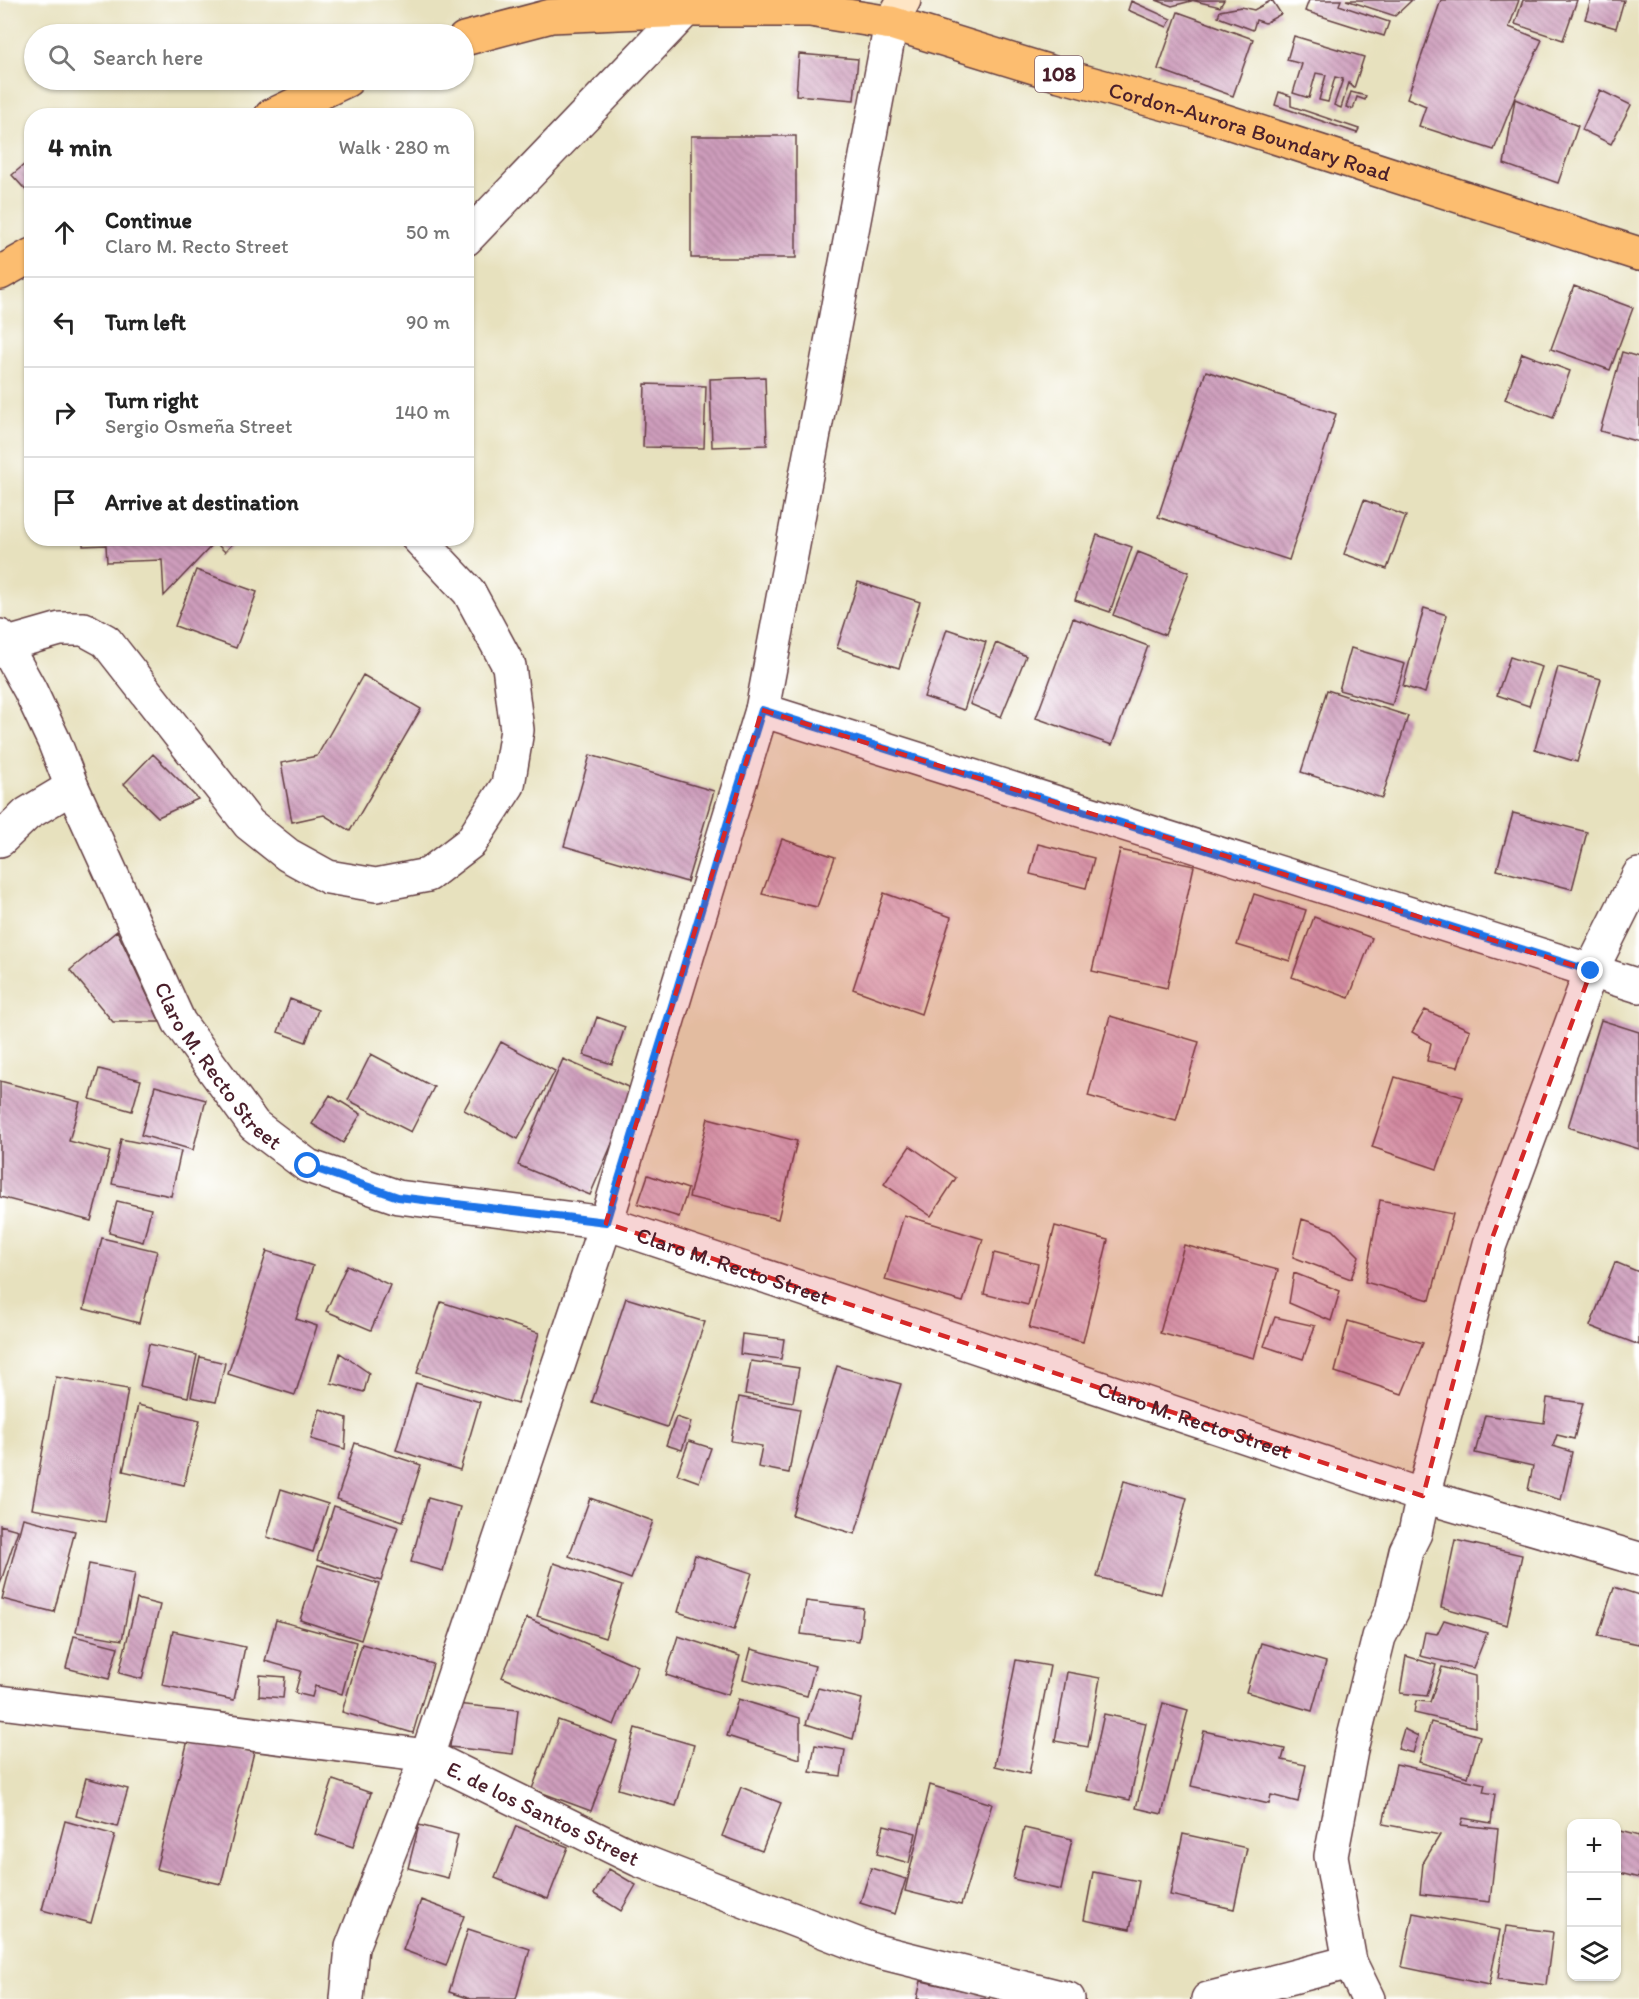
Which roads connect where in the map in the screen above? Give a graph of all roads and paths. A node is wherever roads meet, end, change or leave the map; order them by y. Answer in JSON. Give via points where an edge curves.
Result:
{"nodes":[{"id":1,"x":686,"y":10,"type":"junction"},
{"id":2,"x":897,"y":11,"type":"edge"},
{"id":3,"x":474,"y":36,"type":"edge"},
{"id":4,"x":326,"y":90,"type":"edge"},
{"id":5,"x":288,"y":108,"type":"edge"},
{"id":6,"x":474,"y":231,"type":"edge"},
{"id":7,"x":1639,"y":254,"type":"edge"},
{"id":8,"x":24,"y":260,"type":"edge"},
{"id":9,"x":0,"y":273,"type":"edge"},
{"id":10,"x":426,"y":546,"type":"edge"},
{"id":11,"x":2,"y":641,"type":"edge"},
{"id":12,"x":762,"y":710,"type":"junction"},
{"id":13,"x":72,"y":787,"type":"junction"},
{"id":14,"x":0,"y":840,"type":"edge"},
{"id":15,"x":1639,"y":875,"type":"edge"},
{"id":16,"x":1591,"y":971,"type":"junction"},
{"id":17,"x":1639,"y":986,"type":"edge"},
{"id":18,"x":606,"y":1222,"type":"junction"},
{"id":19,"x":1423,"y":1496,"type":"junction"},
{"id":20,"x":1639,"y":1559,"type":"edge"},
{"id":21,"x":0,"y":1702,"type":"edge"},
{"id":22,"x":428,"y":1756,"type":"junction"},
{"id":23,"x":1350,"y":1962,"type":"junction"},
{"id":24,"x":347,"y":1999,"type":"edge"},
{"id":25,"x":1068,"y":1999,"type":"edge"},
{"id":26,"x":1208,"y":1999,"type":"edge"},
{"id":27,"x":1368,"y":1999,"type":"edge"}],
"edges":[{"from":1,"to":2,"type":"main road","name":"Cordon-Aurora Boundary Road","number":"108"},
{"from":1,"to":3,"type":"main road","name":"Cordon-Aurora Boundary Road","number":"108","via":[[551,16]]},
{"from":1,"to":6,"type":"street"},
{"from":2,"to":7,"type":"main road","name":"Cordon-Aurora Boundary Road","number":"108","via":[[1060,75],[1203,114]]},
{"from":2,"to":12,"type":"street"},
{"from":4,"to":5,"type":"main road"},
{"from":8,"to":9,"type":"main road"},
{"from":10,"to":11,"type":"street","via":[[469,592],[509,666],[517,730],[508,785],[471,842],[428,875],[376,885],[328,877],[288,855],[249,824],[106,640],[84,629],[60,629]]},
{"from":11,"to":13,"type":"street","name":"Claro M. Recto Street","via":[[54,741]]},
{"from":12,"to":16,"type":"street"},
{"from":12,"to":18,"type":"street"},
{"from":13,"to":14,"type":"street","via":[[27,814]]},
{"from":13,"to":18,"type":"street","name":"Claro M. Recto Street","via":[[179,1022],[254,1125],[308,1166],[398,1197]]},
{"from":15,"to":16,"type":"street"},
{"from":16,"to":17,"type":"street"},
{"from":16,"to":19,"type":"street","via":[[1490,1244]]},
{"from":18,"to":19,"type":"street","name":"Claro M. Recto Street"},
{"from":18,"to":22,"type":"street"},
{"from":19,"to":20,"type":"street","name":"Claro M. Recto Street"},
{"from":19,"to":23,"type":"street","via":[[1392,1611],[1379,1637],[1352,1746],[1331,1856]]},
{"from":21,"to":22,"type":"street","name":"E. de los Santos Street"},
{"from":22,"to":24,"type":"street","via":[[352,1947]]},
{"from":22,"to":25,"type":"street","name":"E. de los Santos Street","via":[[639,1860],[861,1946]]},
{"from":23,"to":26,"type":"street"},
{"from":23,"to":27,"type":"street"}]}
